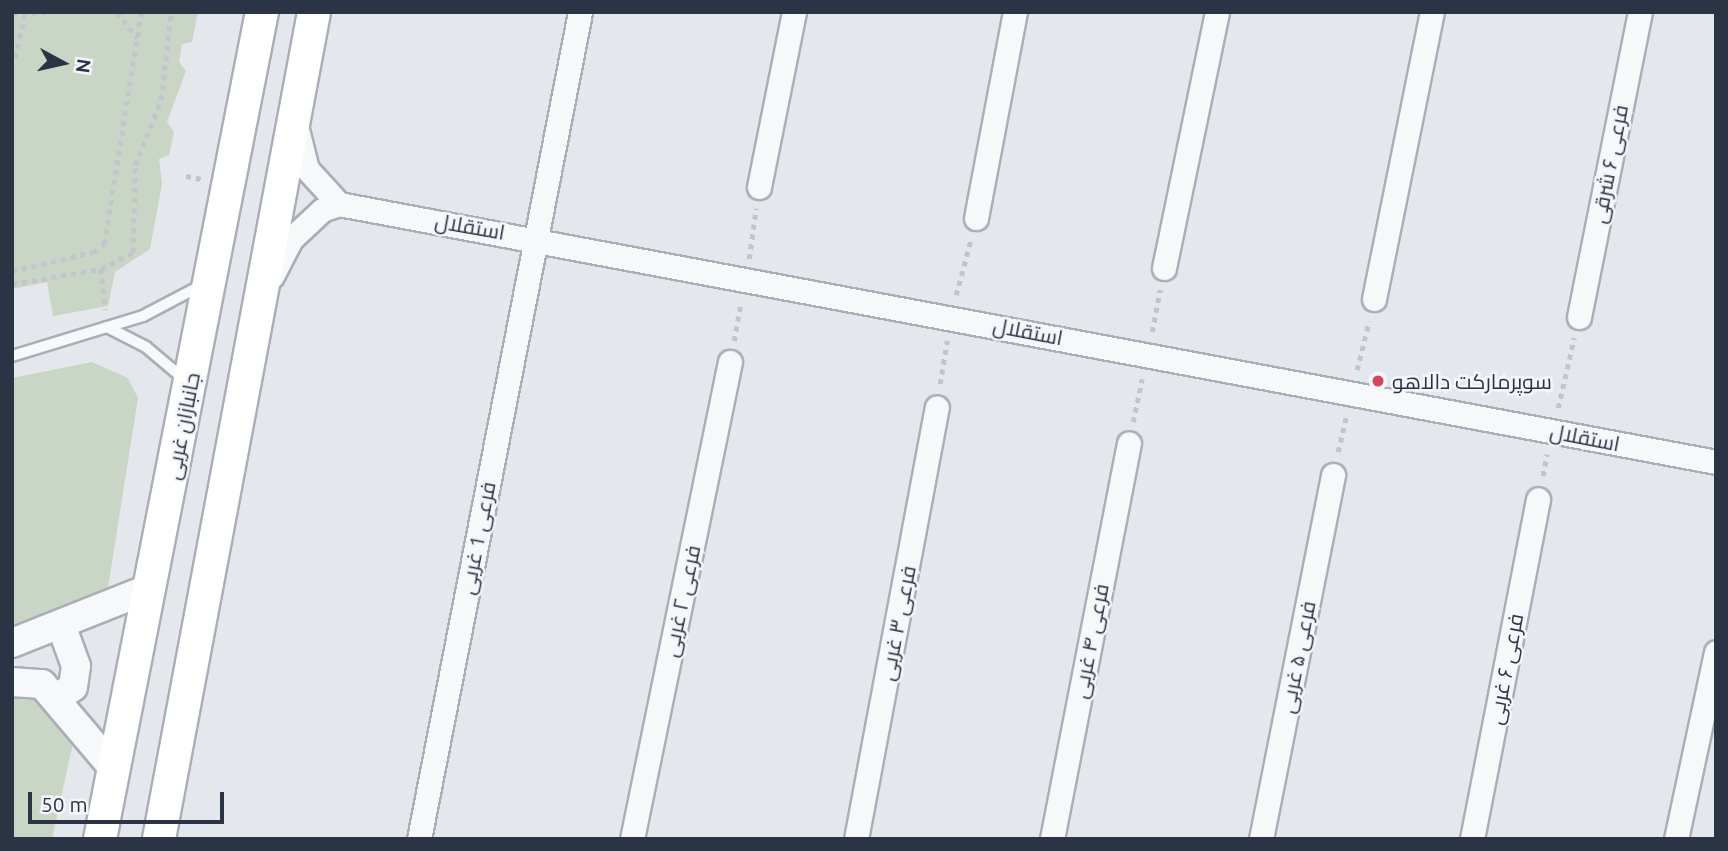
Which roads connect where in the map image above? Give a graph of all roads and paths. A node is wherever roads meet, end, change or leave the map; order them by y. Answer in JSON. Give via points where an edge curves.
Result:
{"nodes":[{"id":1,"x":48,"y":12,"type":"edge"},
{"id":2,"x":117,"y":12,"type":"edge"},
{"id":3,"x":141,"y":12,"type":"edge"},
{"id":4,"x":171,"y":12,"type":"edge"},
{"id":5,"x":262,"y":12,"type":"edge"},
{"id":6,"x":314,"y":12,"type":"edge"},
{"id":7,"x":580,"y":12,"type":"edge"},
{"id":8,"x":794,"y":12,"type":"edge"},
{"id":9,"x":1015,"y":12,"type":"edge"},
{"id":10,"x":1217,"y":12,"type":"edge"},
{"id":11,"x":1432,"y":12,"type":"edge"},
{"id":12,"x":1640,"y":12,"type":"edge"},
{"id":13,"x":12,"y":14,"type":"edge"},
{"id":14,"x":24,"y":16,"type":"junction"},
{"id":15,"x":137,"y":39,"type":"junction"},
{"id":16,"x":15,"y":58,"type":"dead end"},
{"id":17,"x":296,"y":119,"type":"junction"},
{"id":18,"x":759,"y":187,"type":"joint"},
{"id":19,"x":339,"y":204,"type":"junction"},
{"id":20,"x":976,"y":218,"type":"joint"},
{"id":21,"x":536,"y":238,"type":"junction"},
{"id":22,"x":1164,"y":268,"type":"joint"},
{"id":23,"x":101,"y":269,"type":"junction"},
{"id":24,"x":12,"y":271,"type":"edge"},
{"id":25,"x":746,"y":278,"type":"junction"},
{"id":26,"x":209,"y":281,"type":"junction"},
{"id":27,"x":12,"y":284,"type":"edge"},
{"id":28,"x":1374,"y":299,"type":"joint"},
{"id":29,"x":262,"y":300,"type":"junction"},
{"id":30,"x":951,"y":316,"type":"junction"},
{"id":31,"x":1579,"y":317,"type":"joint"},
{"id":32,"x":107,"y":327,"type":"junction"},
{"id":33,"x":1147,"y":354,"type":"junction"},
{"id":34,"x":12,"y":356,"type":"edge"},
{"id":35,"x":730,"y":362,"type":"joint"},
{"id":36,"x":190,"y":384,"type":"junction"},
{"id":37,"x":1352,"y":393,"type":"junction"},
{"id":38,"x":937,"y":408,"type":"joint"},
{"id":39,"x":1552,"y":431,"type":"junction"},
{"id":40,"x":1129,"y":443,"type":"joint"},
{"id":41,"x":1716,"y":461,"type":"edge"},
{"id":42,"x":1333,"y":475,"type":"joint"},
{"id":43,"x":1538,"y":499,"type":"joint"},
{"id":44,"x":150,"y":588,"type":"junction"},
{"id":45,"x":61,"y":625,"type":"junction"},
{"id":46,"x":12,"y":643,"type":"edge"},
{"id":47,"x":1716,"y":652,"type":"edge"},
{"id":48,"x":12,"y":682,"type":"edge"},
{"id":49,"x":57,"y":698,"type":"junction"},
{"id":50,"x":114,"y":769,"type":"junction"},
{"id":51,"x":100,"y":839,"type":"edge"},
{"id":52,"x":159,"y":839,"type":"edge"},
{"id":53,"x":419,"y":839,"type":"edge"},
{"id":54,"x":632,"y":839,"type":"edge"},
{"id":55,"x":856,"y":839,"type":"edge"},
{"id":56,"x":1052,"y":839,"type":"edge"},
{"id":57,"x":1261,"y":839,"type":"edge"},
{"id":58,"x":1472,"y":839,"type":"edge"},
{"id":59,"x":1676,"y":839,"type":"edge"}],
"edges":[{"from":1,"to":14,"type":"path"},
{"from":2,"to":15,"type":"path"},
{"from":3,"to":15,"type":"path"},
{"from":4,"to":23,"type":"path","via":[[161,100],[135,165],[133,253]]},
{"from":5,"to":26,"type":"main road","name":"جانبازان غربی"},
{"from":6,"to":17,"type":"main road"},
{"from":7,"to":21,"type":"street","name":"فرعی 1 غربی"},
{"from":8,"to":18,"type":"street"},
{"from":9,"to":20,"type":"street"},
{"from":10,"to":22,"type":"street"},
{"from":11,"to":28,"type":"street"},
{"from":12,"to":31,"type":"street","name":"فرعی ۶ شرقی"},
{"from":13,"to":14,"type":"path"},
{"from":14,"to":16,"type":"path"},
{"from":15,"to":24,"type":"path","via":[[104,244],[93,252]]},
{"from":17,"to":19,"type":"street","via":[[307,169]]},
{"from":17,"to":29,"type":"main road"},
{"from":18,"to":25,"type":"path"},
{"from":19,"to":21,"type":"street","name":"استقلال"},
{"from":19,"to":29,"type":"street","via":[[322,210],[291,239]]},
{"from":20,"to":30,"type":"path"},
{"from":21,"to":25,"type":"street","name":"استقلال"},
{"from":21,"to":53,"type":"street","name":"فرعی 1 غربی"},
{"from":22,"to":33,"type":"path"},
{"from":23,"to":27,"type":"path"},
{"from":23,"to":32,"type":"path"},
{"from":25,"to":30,"type":"street","name":"استقلال"},
{"from":25,"to":35,"type":"path"},
{"from":26,"to":32,"type":"lane"},
{"from":26,"to":36,"type":"main road","name":"جانبازان غربی"},
{"from":28,"to":37,"type":"path"},
{"from":29,"to":52,"type":"main road"},
{"from":30,"to":33,"type":"street","name":"استقلال"},
{"from":30,"to":38,"type":"path"},
{"from":31,"to":39,"type":"path"},
{"from":32,"to":34,"type":"lane"},
{"from":32,"to":36,"type":"lane","via":[[146,347]]},
{"from":33,"to":37,"type":"street","name":"استقلال"},
{"from":33,"to":40,"type":"path"},
{"from":35,"to":54,"type":"street","name":"فرعی ۲ غربی"},
{"from":36,"to":44,"type":"main road","name":"جانبازان غربی"},
{"from":37,"to":39,"type":"street","name":"استقلال"},
{"from":37,"to":42,"type":"path"},
{"from":38,"to":55,"type":"street","name":"فرعی ۳ غربی"},
{"from":39,"to":41,"type":"street","name":"استقلال"},
{"from":39,"to":43,"type":"path"},
{"from":40,"to":56,"type":"street","name":"فرعی ۴ غربی"},
{"from":42,"to":57,"type":"street","name":"فرعی ۵ غربی"},
{"from":43,"to":58,"type":"street","name":"فرعی ۶ غربی"},
{"from":44,"to":45,"type":"street"},
{"from":44,"to":50,"type":"main road","name":"جانبازان غربی"},
{"from":45,"to":46,"type":"street"},
{"from":45,"to":49,"type":"street","via":[[76,666],[73,687]]},
{"from":47,"to":59,"type":"street"},
{"from":48,"to":49,"type":"street","via":[[42,684]]},
{"from":49,"to":50,"type":"street"},
{"from":50,"to":51,"type":"main road","name":"جانبازان غربی"}]}
